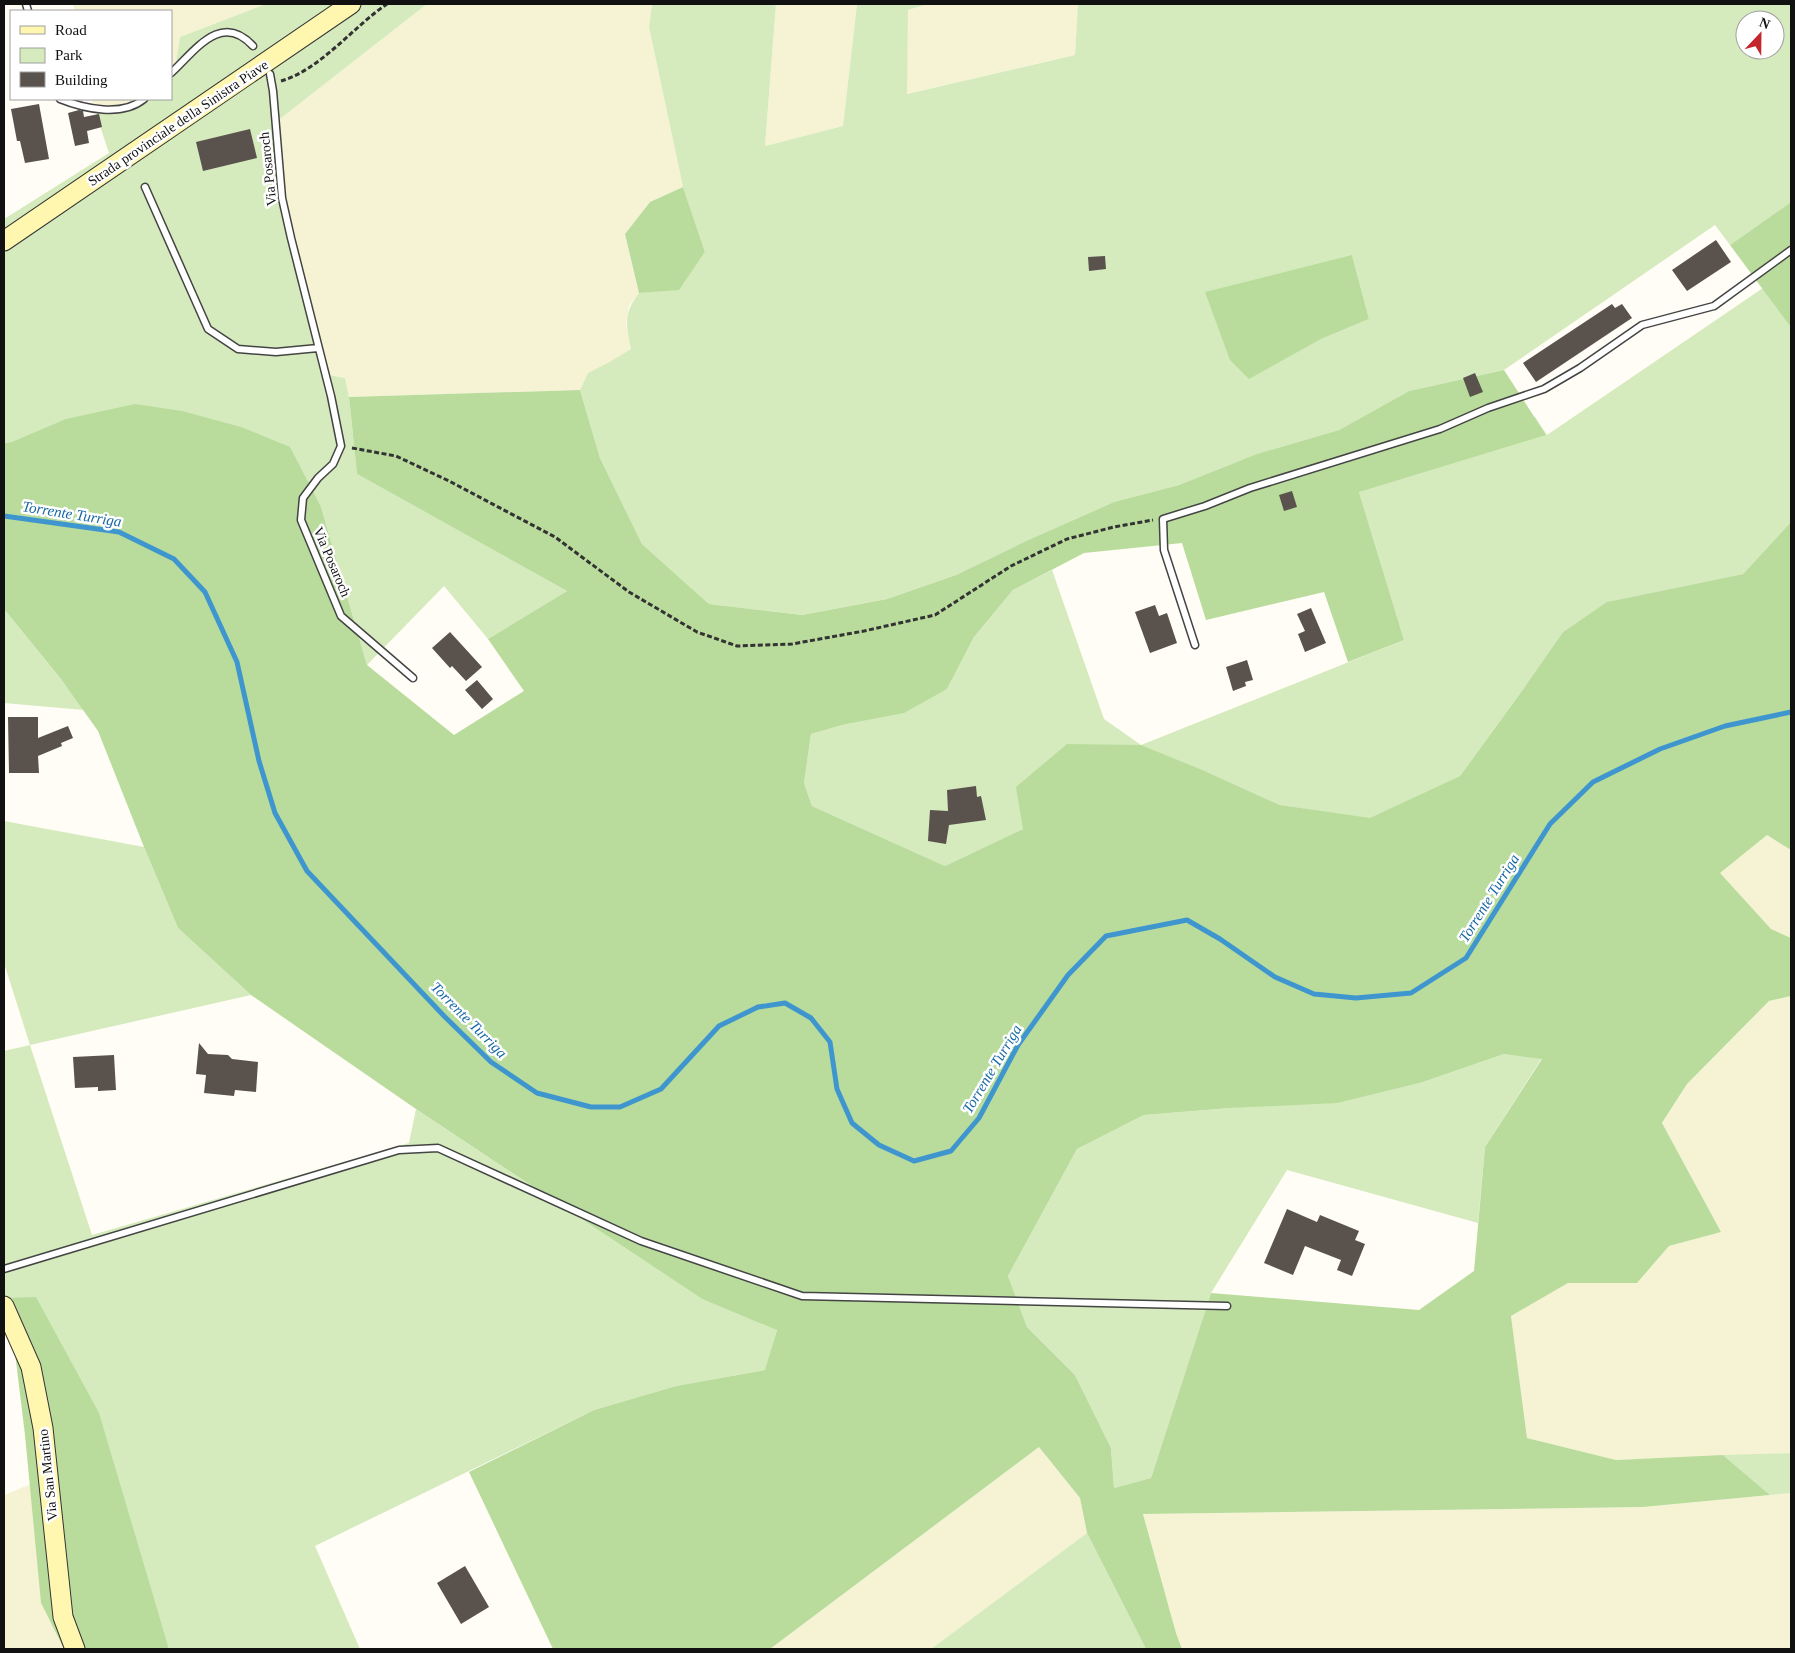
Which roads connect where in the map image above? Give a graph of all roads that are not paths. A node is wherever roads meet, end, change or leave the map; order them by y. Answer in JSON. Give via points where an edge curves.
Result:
{"nodes":[{"id":1,"x":351,"y":4,"type":"edge"},
{"id":2,"x":253,"y":46,"type":"dead end"},
{"id":3,"x":172,"y":72,"type":"edge"},
{"id":4,"x":270,"y":74,"type":"dead end"},
{"id":5,"x":63,"y":100,"type":"edge"},
{"id":6,"x":142,"y":100,"type":"edge"},
{"id":7,"x":145,"y":187,"type":"dead end"},
{"id":8,"x":4,"y":241,"type":"edge"},
{"id":9,"x":1791,"y":250,"type":"edge"},
{"id":10,"x":318,"y":348,"type":"junction"},
{"id":11,"x":1195,"y":645,"type":"dead end"},
{"id":12,"x":413,"y":678,"type":"dead end"},
{"id":13,"x":4,"y":1269,"type":"edge"},
{"id":14,"x":4,"y":1306,"type":"edge"},
{"id":15,"x":1227,"y":1306,"type":"dead end"},
{"id":16,"x":75,"y":1649,"type":"edge"}],
"edges":[{"from":1,"to":8,"type":"main road","name":"Strada provinciale della Sinistra Piave"},
{"from":2,"to":3,"type":"lane","via":[[236,32],[214,34]]},
{"from":4,"to":10,"type":"lane","name":"Via Posaroch","via":[[282,198]]},
{"from":5,"to":6,"type":"lane","via":[[111,110],[132,107]]},
{"from":7,"to":10,"type":"lane","via":[[208,329],[238,348],[276,352]]},
{"from":9,"to":11,"type":"lane","via":[[1714,306],[1642,325],[1580,368],[1544,388],[1440,429],[1250,488],[1163,519],[1164,550]]},
{"from":10,"to":12,"type":"lane","name":"Via Posaroch","via":[[341,446],[333,464],[303,498],[301,520],[341,616]]},
{"from":13,"to":15,"type":"lane","via":[[399,1150],[438,1148],[642,1241],[802,1296]]},
{"from":14,"to":16,"type":"main road","name":"Via San Martino","via":[[22,1344],[39,1399],[63,1617]]}]}
